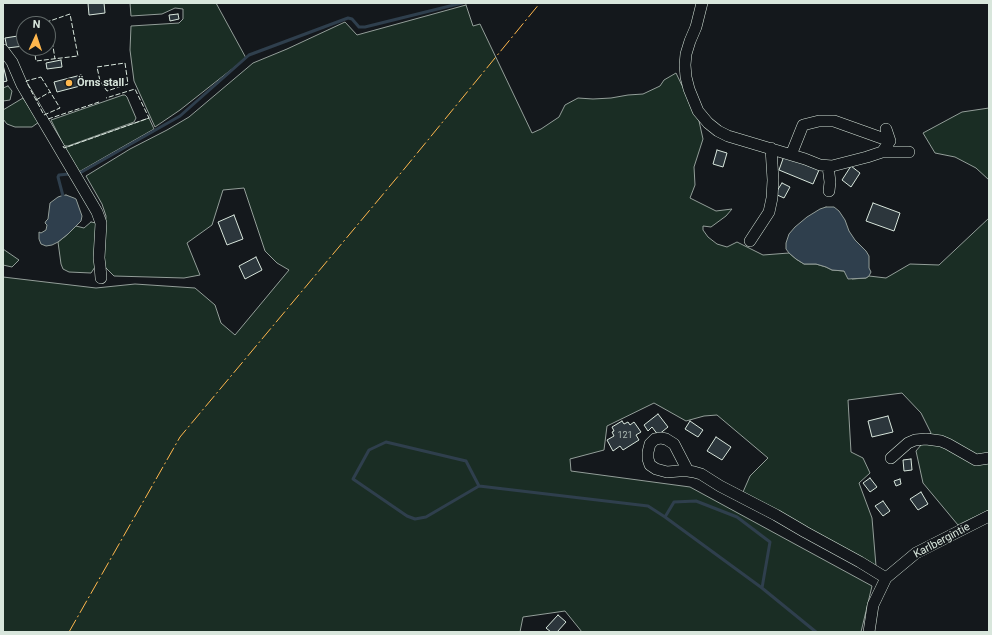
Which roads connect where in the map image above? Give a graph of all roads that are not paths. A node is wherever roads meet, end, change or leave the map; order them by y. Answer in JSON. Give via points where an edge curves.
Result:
{"nodes":[{"id":1,"x":702,"y":3,"type":"edge"},
{"id":2,"x":3,"y":50,"type":"edge"},
{"id":3,"x":886,"y":129,"type":"dead end"},
{"id":4,"x":890,"y":141,"type":"junction"},
{"id":5,"x":771,"y":148,"type":"junction"},
{"id":6,"x":882,"y":152,"type":"junction"},
{"id":7,"x":909,"y":152,"type":"dead end"},
{"id":8,"x":791,"y":155,"type":"junction"},
{"id":9,"x":828,"y":166,"type":"junction"},
{"id":10,"x":829,"y":191,"type":"dead end"},
{"id":11,"x":750,"y":241,"type":"dead end"},
{"id":12,"x":101,"y":278,"type":"dead end"},
{"id":13,"x":891,"y":458,"type":"dead end"},
{"id":14,"x":989,"y":458,"type":"edge"},
{"id":15,"x":688,"y":471,"type":"dead end"},
{"id":16,"x":989,"y":516,"type":"edge"},
{"id":17,"x":886,"y":578,"type":"junction"},
{"id":18,"x":868,"y":632,"type":"edge"}],
"edges":[{"from":1,"to":5,"type":"street","via":[[686,60],[686,78],[698,111],[718,131]]},
{"from":2,"to":12,"type":"street","via":[[101,223]]},
{"from":3,"to":4,"type":"street"},
{"from":4,"to":6,"type":"street"},
{"from":4,"to":8,"type":"street","via":[[834,121],[819,121],[803,125]]},
{"from":5,"to":8,"type":"street"},
{"from":5,"to":11,"type":"street","via":[[772,198],[768,212]]},
{"from":6,"to":7,"type":"street"},
{"from":6,"to":9,"type":"street"},
{"from":8,"to":9,"type":"street"},
{"from":9,"to":10,"type":"street"},
{"from":13,"to":14,"type":"street","via":[[908,443],[926,439],[948,444],[976,460]]},
{"from":15,"to":17,"type":"street","via":[[701,474]]},
{"from":16,"to":17,"type":"street","name":"Karlbergintie","via":[[916,553]]},
{"from":17,"to":18,"type":"street","name":"Karlbergintie","via":[[873,605]]}]}
